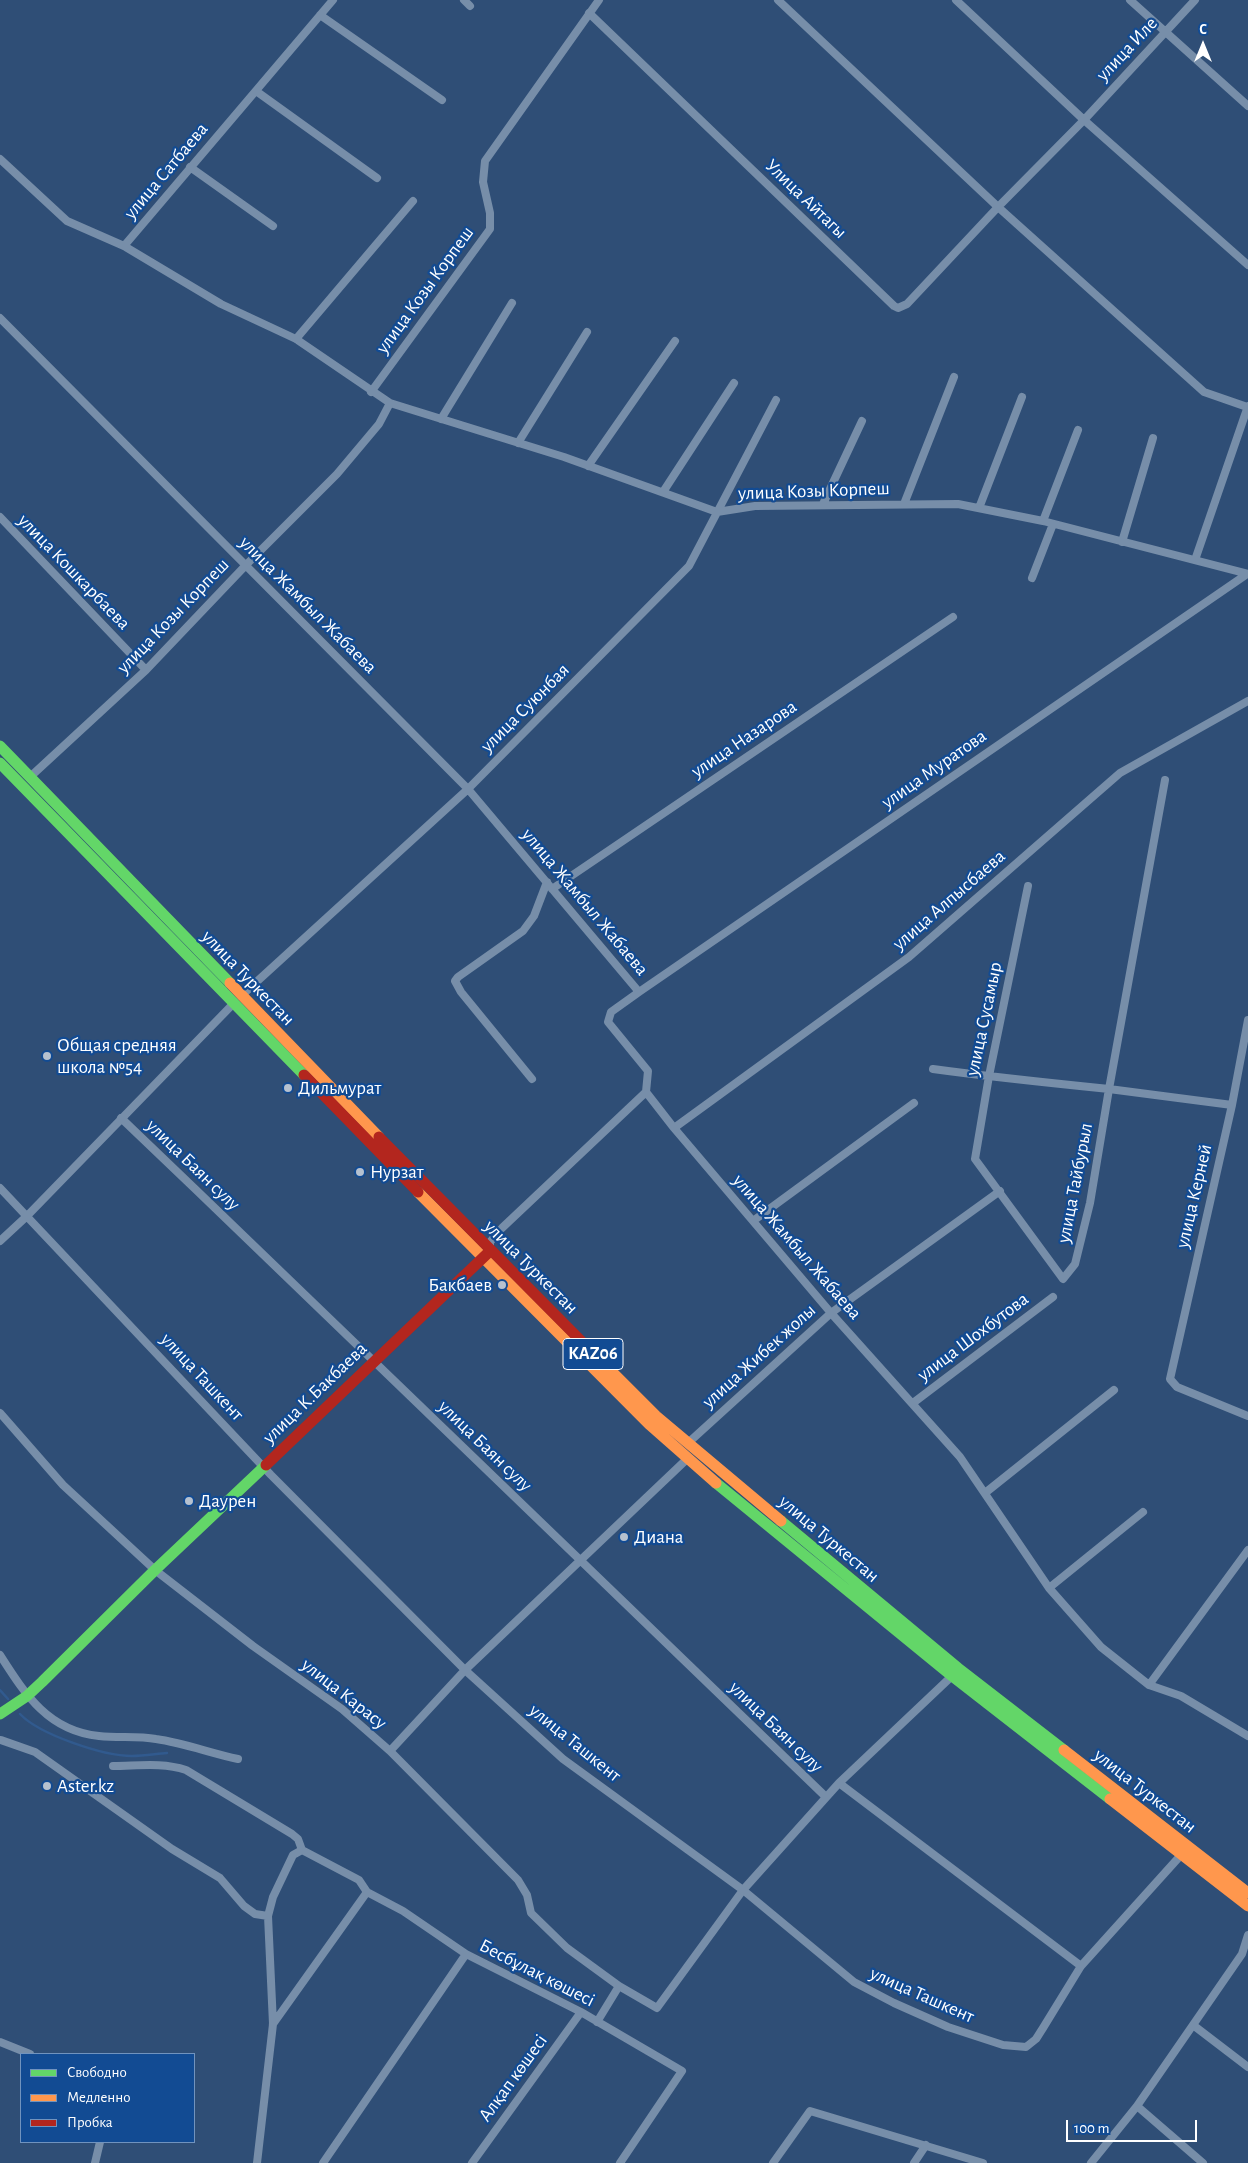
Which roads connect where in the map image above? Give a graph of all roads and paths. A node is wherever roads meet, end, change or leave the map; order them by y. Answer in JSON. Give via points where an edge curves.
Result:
{"nodes":[{"id":1,"x":334,"y":0,"type":"edge"},
{"id":2,"x":599,"y":0,"type":"edge"},
{"id":3,"x":778,"y":0,"type":"edge"},
{"id":4,"x":956,"y":0,"type":"edge"},
{"id":5,"x":1130,"y":0,"type":"edge"},
{"id":6,"x":1195,"y":0,"type":"edge"},
{"id":7,"x":589,"y":13,"type":"junction"},
{"id":8,"x":320,"y":15,"type":"junction"},
{"id":9,"x":1165,"y":32,"type":"junction"},
{"id":10,"x":256,"y":90,"type":"junction"},
{"id":11,"x":442,"y":100,"type":"dead end"},
{"id":12,"x":1248,"y":106,"type":"edge"},
{"id":13,"x":1084,"y":120,"type":"junction"},
{"id":14,"x":0,"y":159,"type":"edge"},
{"id":15,"x":190,"y":167,"type":"junction"},
{"id":16,"x":377,"y":178,"type":"dead end"},
{"id":17,"x":413,"y":201,"type":"dead end"},
{"id":18,"x":998,"y":207,"type":"junction"},
{"id":19,"x":273,"y":226,"type":"dead end"},
{"id":20,"x":124,"y":246,"type":"junction"},
{"id":21,"x":1248,"y":266,"type":"edge"},
{"id":22,"x":512,"y":303,"type":"dead end"},
{"id":23,"x":2,"y":323,"type":"edge"},
{"id":24,"x":587,"y":332,"type":"dead end"},
{"id":25,"x":296,"y":339,"type":"junction"},
{"id":26,"x":675,"y":341,"type":"dead end"},
{"id":27,"x":954,"y":377,"type":"dead end"},
{"id":28,"x":734,"y":383,"type":"dead end"},
{"id":29,"x":371,"y":392,"type":"junction"},
{"id":30,"x":1022,"y":397,"type":"dead end"},
{"id":31,"x":776,"y":400,"type":"dead end"},
{"id":32,"x":390,"y":403,"type":"junction"},
{"id":33,"x":1248,"y":406,"type":"edge"},
{"id":34,"x":441,"y":419,"type":"junction"},
{"id":35,"x":862,"y":421,"type":"dead end"},
{"id":36,"x":1078,"y":430,"type":"dead end"},
{"id":37,"x":1153,"y":438,"type":"dead end"},
{"id":38,"x":518,"y":443,"type":"junction"},
{"id":39,"x":588,"y":466,"type":"junction"},
{"id":40,"x":663,"y":492,"type":"junction"},
{"id":41,"x":823,"y":504,"type":"junction"},
{"id":42,"x":904,"y":504,"type":"junction"},
{"id":43,"x":979,"y":508,"type":"junction"},
{"id":44,"x":718,"y":512,"type":"junction"},
{"id":45,"x":0,"y":517,"type":"edge"},
{"id":46,"x":1043,"y":521,"type":"junction"},
{"id":47,"x":1052,"y":524,"type":"junction"},
{"id":48,"x":1122,"y":542,"type":"junction"},
{"id":49,"x":1195,"y":560,"type":"junction"},
{"id":50,"x":246,"y":565,"type":"junction"},
{"id":51,"x":1248,"y":574,"type":"edge"},
{"id":52,"x":1032,"y":578,"type":"dead end"},
{"id":53,"x":954,"y":617,"type":"dead end"},
{"id":54,"x":146,"y":670,"type":"junction"},
{"id":55,"x":1248,"y":701,"type":"edge"},
{"id":56,"x":0,"y":746,"type":"edge"},
{"id":57,"x":0,"y":763,"type":"edge"},
{"id":58,"x":30,"y":777,"type":"junction"},
{"id":59,"x":1165,"y":780,"type":"dead end"},
{"id":60,"x":468,"y":789,"type":"junction"},
{"id":61,"x":546,"y":882,"type":"junction"},
{"id":62,"x":1028,"y":886,"type":"dead end"},
{"id":63,"x":552,"y":889,"type":"junction"},
{"id":64,"x":640,"y":992,"type":"junction"},
{"id":65,"x":237,"y":1000,"type":"junction"},
{"id":66,"x":1248,"y":1020,"type":"edge"},
{"id":67,"x":1245,"y":1052,"type":"edge"},
{"id":68,"x":933,"y":1069,"type":"dead end"},
{"id":69,"x":989,"y":1076,"type":"junction"},
{"id":70,"x":532,"y":1079,"type":"dead end"},
{"id":71,"x":1109,"y":1089,"type":"junction"},
{"id":72,"x":646,"y":1092,"type":"junction"},
{"id":73,"x":914,"y":1103,"type":"dead end"},
{"id":74,"x":1232,"y":1105,"type":"junction"},
{"id":75,"x":121,"y":1118,"type":"junction"},
{"id":76,"x":674,"y":1128,"type":"junction"},
{"id":77,"x":0,"y":1188,"type":"edge"},
{"id":78,"x":1000,"y":1191,"type":"junction"},
{"id":79,"x":27,"y":1216,"type":"junction"},
{"id":80,"x":753,"y":1221,"type":"junction"},
{"id":81,"x":0,"y":1241,"type":"edge"},
{"id":82,"x":486,"y":1255,"type":"junction"},
{"id":83,"x":1052,"y":1297,"type":"dead end"},
{"id":84,"x":831,"y":1313,"type":"junction"},
{"id":85,"x":375,"y":1360,"type":"junction"},
{"id":86,"x":1114,"y":1390,"type":"dead end"},
{"id":87,"x":913,"y":1403,"type":"junction"},
{"id":88,"x":0,"y":1413,"type":"edge"},
{"id":89,"x":1248,"y":1416,"type":"edge"},
{"id":90,"x":688,"y":1443,"type":"junction"},
{"id":91,"x":687,"y":1460,"type":"junction"},
{"id":92,"x":264,"y":1467,"type":"junction"},
{"id":93,"x":985,"y":1493,"type":"junction"},
{"id":94,"x":1143,"y":1512,"type":"dead end"},
{"id":95,"x":1248,"y":1550,"type":"edge"},
{"id":96,"x":579,"y":1560,"type":"junction"},
{"id":97,"x":155,"y":1570,"type":"junction"},
{"id":98,"x":1049,"y":1588,"type":"junction"},
{"id":99,"x":0,"y":1655,"type":"edge"},
{"id":100,"x":465,"y":1670,"type":"junction"},
{"id":101,"x":952,"y":1676,"type":"junction"},
{"id":102,"x":1149,"y":1685,"type":"junction"},
{"id":103,"x":27,"y":1696,"type":"junction"},
{"id":104,"x":0,"y":1714,"type":"edge"},
{"id":105,"x":1248,"y":1736,"type":"edge"},
{"id":106,"x":0,"y":1740,"type":"edge"},
{"id":107,"x":390,"y":1751,"type":"junction"},
{"id":108,"x":238,"y":1759,"type":"dead end"},
{"id":109,"x":113,"y":1766,"type":"dead end"},
{"id":110,"x":839,"y":1783,"type":"junction"},
{"id":111,"x":826,"y":1797,"type":"junction"},
{"id":112,"x":302,"y":1850,"type":"junction"},
{"id":113,"x":1181,"y":1855,"type":"junction"},
{"id":114,"x":742,"y":1890,"type":"junction"},
{"id":115,"x":367,"y":1892,"type":"junction"},
{"id":116,"x":1248,"y":1894,"type":"edge"},
{"id":117,"x":1248,"y":1906,"type":"edge"},
{"id":118,"x":268,"y":1916,"type":"junction"},
{"id":119,"x":1248,"y":1935,"type":"edge"},
{"id":120,"x":466,"y":1954,"type":"junction"},
{"id":121,"x":1081,"y":1966,"type":"junction"},
{"id":122,"x":619,"y":1986,"type":"junction"},
{"id":123,"x":581,"y":2012,"type":"junction"},
{"id":124,"x":597,"y":2022,"type":"junction"},
{"id":125,"x":273,"y":2024,"type":"junction"},
{"id":126,"x":1193,"y":2025,"type":"junction"},
{"id":127,"x":0,"y":2042,"type":"edge"},
{"id":128,"x":28,"y":2053,"type":"edge"},
{"id":129,"x":1248,"y":2067,"type":"edge"},
{"id":130,"x":1136,"y":2106,"type":"junction"},
{"id":131,"x":100,"y":2143,"type":"edge"},
{"id":132,"x":926,"y":2146,"type":"junction"},
{"id":133,"x":95,"y":2163,"type":"edge"},
{"id":134,"x":257,"y":2163,"type":"edge"},
{"id":135,"x":323,"y":2163,"type":"edge"},
{"id":136,"x":472,"y":2163,"type":"edge"},
{"id":137,"x":620,"y":2163,"type":"edge"},
{"id":138,"x":773,"y":2163,"type":"edge"},
{"id":139,"x":914,"y":2163,"type":"edge"},
{"id":140,"x":983,"y":2163,"type":"edge"},
{"id":141,"x":1091,"y":2163,"type":"edge"},
{"id":142,"x":1203,"y":2163,"type":"edge"}],
"edges":[{"from":1,"to":8,"type":"street","name":"улица Сатбаева"},
{"from":2,"to":7,"type":"street","name":"улица Козы Корпеш"},
{"from":3,"to":18,"type":"street"},
{"from":4,"to":13,"type":"street"},
{"from":5,"to":9,"type":"street"},
{"from":6,"to":9,"type":"street","name":"улица Иле"},
{"from":7,"to":18,"type":"street","name":"Улица Айтагы","via":[[898,308],[907,304]]},
{"from":7,"to":29,"type":"street","name":"улица Козы Корпеш","via":[[485,161],[483,182],[490,229]]},
{"from":8,"to":10,"type":"street","name":"улица Сатбаева"},
{"from":8,"to":11,"type":"street"},
{"from":9,"to":12,"type":"street"},
{"from":9,"to":13,"type":"street","name":"улица Иле"},
{"from":10,"to":15,"type":"street","name":"улица Сатбаева"},
{"from":10,"to":16,"type":"street"},
{"from":13,"to":18,"type":"street","name":"Улица Айтагы"},
{"from":13,"to":21,"type":"street"},
{"from":14,"to":20,"type":"street","name":"улица Сатбаева","via":[[66,222]]},
{"from":15,"to":19,"type":"street"},
{"from":15,"to":20,"type":"street","name":"улица Сатбаева"},
{"from":17,"to":25,"type":"street"},
{"from":18,"to":33,"type":"street","via":[[1204,392]]},
{"from":20,"to":25,"type":"street","name":"улица Козы Корпеш","via":[[221,304]]},
{"from":22,"to":34,"type":"street"},
{"from":23,"to":50,"type":"street","name":"улица Жамбыл Жабаева"},
{"from":24,"to":38,"type":"street"},
{"from":25,"to":29,"type":"street","name":"улица Козы Корпеш"},
{"from":26,"to":39,"type":"street"},
{"from":27,"to":42,"type":"street"},
{"from":28,"to":40,"type":"street"},
{"from":29,"to":32,"type":"street","name":"улица Козы Корпеш"},
{"from":30,"to":43,"type":"street"},
{"from":31,"to":44,"type":"street","name":"улица Суюнбая"},
{"from":32,"to":34,"type":"street","name":"улица Козы Корпеш"},
{"from":32,"to":50,"type":"street","name":"улица Козы Корпеш","via":[[379,424],[338,474]]},
{"from":33,"to":49,"type":"street"},
{"from":34,"to":38,"type":"street","name":"улица Козы Корпеш"},
{"from":35,"to":41,"type":"street"},
{"from":36,"to":46,"type":"street"},
{"from":37,"to":48,"type":"street"},
{"from":38,"to":39,"type":"street","name":"улица Козы Корпеш"},
{"from":39,"to":40,"type":"street","name":"улица Козы Корпеш"},
{"from":40,"to":44,"type":"street","name":"улица Козы Корпеш"},
{"from":41,"to":42,"type":"street","name":"улица Козы Корпеш"},
{"from":41,"to":44,"type":"street","name":"улица Козы Корпеш","via":[[755,506]]},
{"from":42,"to":43,"type":"street","name":"улица Козы Корпеш","via":[[958,504]]},
{"from":43,"to":46,"type":"street","name":"улица Козы Корпеш"},
{"from":44,"to":60,"type":"street","name":"улица Суюнбая","via":[[689,566]]},
{"from":45,"to":54,"type":"street","name":"улица Кошкарбаева"},
{"from":46,"to":47,"type":"street","name":"улица Козы Корпеш"},
{"from":47,"to":48,"type":"street","name":"улица Козы Корпеш"},
{"from":47,"to":52,"type":"street"},
{"from":48,"to":49,"type":"street","name":"улица Козы Корпеш"},
{"from":49,"to":51,"type":"street","name":"улица Козы Корпеш"},
{"from":50,"to":54,"type":"street","name":"улица Козы Корпеш"},
{"from":50,"to":60,"type":"street","name":"улица Жамбыл Жабаева"},
{"from":51,"to":64,"type":"street","name":"улица Муратова"},
{"from":53,"to":63,"type":"street","name":"улица Назарова"},
{"from":54,"to":58,"type":"street","name":"улица Козы Корпеш"},
{"from":55,"to":76,"type":"street","name":"улица Алпысбаева","via":[[1120,773],[909,957]]},
{"from":56,"to":58,"type":"main road","name":"улица Туркестан","number":"KАZ06"},
{"from":57,"to":65,"type":"main road","name":"улица Туркестан","number":"KАZ06"},
{"from":58,"to":65,"type":"main road","name":"улица Туркестан","number":"KАZ06"},
{"from":59,"to":71,"type":"street","name":"улица Тайбурыл"},
{"from":60,"to":61,"type":"street","name":"улица Жамбыл Жабаева"},
{"from":60,"to":65,"type":"street","name":"улица Суюнбая"},
{"from":61,"to":63,"type":"street","name":"улица Жамбыл Жабаева"},
{"from":61,"to":70,"type":"street","via":[[534,916],[523,931],[455,981]]},
{"from":62,"to":69,"type":"street","name":"улица Сусамыр"},
{"from":63,"to":64,"type":"street","name":"улица Жамбыл Жабаева"},
{"from":64,"to":72,"type":"street","name":"улица Жамбыл Жабаева","via":[[611,1012],[608,1022],[648,1071]]},
{"from":65,"to":75,"type":"street","name":"улица Суюнбая"},
{"from":65,"to":82,"type":"main road","name":"улица Туркестан","number":"KАZ06"},
{"from":66,"to":67,"type":"street","name":"улица Керней"},
{"from":67,"to":74,"type":"street","name":"улица Керней"},
{"from":68,"to":69,"type":"street"},
{"from":69,"to":71,"type":"street"},
{"from":69,"to":78,"type":"street","name":"улица Сусамыр","via":[[975,1159]]},
{"from":71,"to":74,"type":"street"},
{"from":71,"to":78,"type":"street","name":"улица Тайбурыл","via":[[1090,1203],[1075,1264],[1063,1279]]},
{"from":72,"to":76,"type":"street","name":"улица Жамбыл Жабаева"},
{"from":72,"to":82,"type":"street","name":"улица К.Бакбаева","via":[[502,1228],[490,1242]]},
{"from":73,"to":80,"type":"street"},
{"from":74,"to":89,"type":"street","name":"улица Керней","via":[[1170,1379],[1177,1388]]},
{"from":75,"to":79,"type":"street","name":"улица Суюнбая"},
{"from":75,"to":85,"type":"street","name":"улица Баян сулу"},
{"from":76,"to":80,"type":"street","name":"улица Жамбыл Жабаева"},
{"from":77,"to":79,"type":"street","name":"улица Ташкент"},
{"from":78,"to":84,"type":"street","name":"улица Жибек жолы"},
{"from":79,"to":81,"type":"street","name":"улица Суюнбая"},
{"from":79,"to":92,"type":"street","name":"улица Ташкент"},
{"from":80,"to":84,"type":"street","name":"улица Жамбыл Жабаева"},
{"from":82,"to":85,"type":"main road","name":"улица К.Бакбаева"},
{"from":82,"to":90,"type":"main road","name":"улица Туркестан","number":"KАZ06"},
{"from":82,"to":91,"type":"main road","name":"улица Туркестан","number":"KАZ06","via":[[648,1424]]},
{"from":83,"to":87,"type":"street","name":"улица Шохбутова"},
{"from":84,"to":87,"type":"street","name":"улица Жамбыл Жабаева"},
{"from":84,"to":90,"type":"street","name":"улица Жибек жолы"},
{"from":85,"to":92,"type":"main road","name":"улица К.Бакбаева"},
{"from":85,"to":96,"type":"street","name":"улица Баян сулу"},
{"from":86,"to":93,"type":"street"},
{"from":87,"to":93,"type":"street","name":"улица Жамбыл Жабаева","via":[[960,1457]]},
{"from":88,"to":97,"type":"street","name":"улица Карасу","via":[[62,1485]]},
{"from":90,"to":116,"type":"main road","name":"улица Туркестан","number":"KАZ06","via":[[958,1668]]},
{"from":91,"to":96,"type":"street"},
{"from":91,"to":101,"type":"main road","name":"улица Туркестан","number":"KАZ06"},
{"from":92,"to":97,"type":"main road","name":"улица К.Бакбаева"},
{"from":92,"to":100,"type":"street","name":"улица Ташкент"},
{"from":93,"to":98,"type":"street","name":"улица Жамбыл Жабаева"},
{"from":94,"to":98,"type":"street"},
{"from":95,"to":102,"type":"street"},
{"from":96,"to":100,"type":"street"},
{"from":96,"to":111,"type":"street","name":"улица Баян сулу"},
{"from":97,"to":103,"type":"main road","name":"улица К.Бакбаева"},
{"from":97,"to":107,"type":"street","name":"улица Карасу","via":[[253,1646],[342,1708]]},
{"from":98,"to":102,"type":"street","name":"улица Жамбыл Жабаева","via":[[1101,1647]]},
{"from":99,"to":103,"type":"street"},
{"from":100,"to":107,"type":"street"},
{"from":100,"to":114,"type":"street","name":"улица Ташкент","via":[[564,1759]]},
{"from":101,"to":110,"type":"street"},
{"from":101,"to":113,"type":"main road","name":"улица Туркестан","number":"KАZ06"},
{"from":102,"to":105,"type":"street","name":"улица Жамбыл Жабаева","via":[[1181,1696]]},
{"from":103,"to":104,"type":"main road","name":"улица К.Бакбаева"},
{"from":103,"to":108,"type":"street","via":[[51,1718],[82,1732],[96,1736],[154,1738]]},
{"from":106,"to":118,"type":"street","via":[[35,1752],[156,1838],[220,1878],[255,1914]]},
{"from":107,"to":122,"type":"street","name":"улица Карасу","via":[[518,1880],[527,1895],[531,1913],[567,1948]]},
{"from":109,"to":112,"type":"street","via":[[158,1765],[186,1770],[292,1834]]},
{"from":110,"to":111,"type":"street"},
{"from":110,"to":121,"type":"street","name":"улица Баян сулу"},
{"from":111,"to":114,"type":"street"},
{"from":112,"to":115,"type":"street","via":[[359,1880]]},
{"from":112,"to":118,"type":"street","via":[[293,1855],[273,1897]]},
{"from":113,"to":117,"type":"main road","name":"улица Туркестан","number":"KАZ06"},
{"from":113,"to":121,"type":"street","name":"улица Ташкент"},
{"from":114,"to":121,"type":"street","name":"улица Ташкент","via":[[854,1982],[948,2027],[1003,2045],[1026,2047],[1036,2039]]},
{"from":114,"to":122,"type":"street","name":"улица Карасу","via":[[657,2008]]},
{"from":115,"to":120,"type":"street","via":[[403,1911]]},
{"from":115,"to":125,"type":"street"},
{"from":118,"to":125,"type":"street"},
{"from":119,"to":126,"type":"street","via":[[1242,1954]]},
{"from":120,"to":123,"type":"street","name":"Бесбұлақ көшесі"},
{"from":120,"to":135,"type":"street","name":"Бесбұлақ көшесі"},
{"from":122,"to":124,"type":"street"},
{"from":123,"to":124,"type":"street","name":"Бесбұлақ көшесі"},
{"from":123,"to":136,"type":"street","name":"Алқап көшесі"},
{"from":124,"to":137,"type":"street","name":"Бесбұлақ көшесі","via":[[682,2071]]},
{"from":125,"to":134,"type":"street"},
{"from":126,"to":129,"type":"street"},
{"from":126,"to":130,"type":"street"},
{"from":127,"to":128,"type":"street"},
{"from":130,"to":141,"type":"street"},
{"from":130,"to":142,"type":"street"},
{"from":131,"to":133,"type":"street"},
{"from":132,"to":138,"type":"street","via":[[810,2111]]},
{"from":132,"to":139,"type":"street"},
{"from":132,"to":140,"type":"street"}]}
